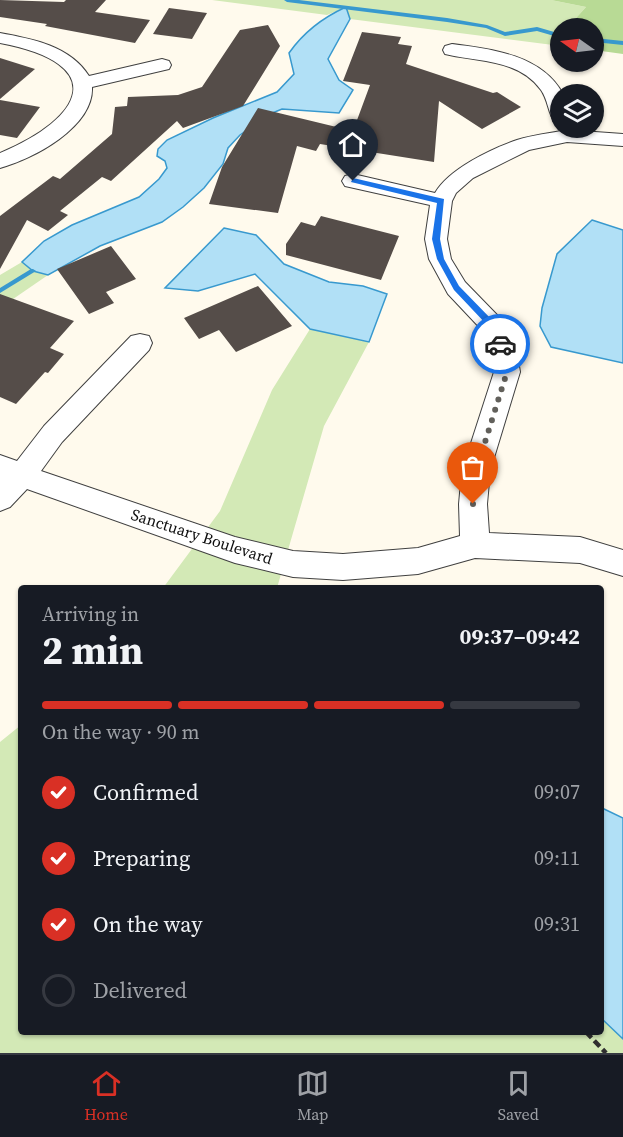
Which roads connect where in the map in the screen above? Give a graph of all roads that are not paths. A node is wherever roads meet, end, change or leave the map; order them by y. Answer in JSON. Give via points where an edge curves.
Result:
{"nodes":[{"id":1,"x":0,"y":38,"type":"edge"},
{"id":2,"x":452,"y":50,"type":"dead end"},
{"id":3,"x":162,"y":65,"type":"dead end"},
{"id":4,"x":84,"y":82,"type":"junction"},
{"id":5,"x":550,"y":90,"type":"edge"},
{"id":6,"x":550,"y":133,"type":"edge"},
{"id":7,"x":604,"y":136,"type":"edge"},
{"id":8,"x":623,"y":140,"type":"edge"},
{"id":9,"x":0,"y":161,"type":"edge"},
{"id":10,"x":353,"y":181,"type":"dead end"},
{"id":11,"x":441,"y":201,"type":"junction"},
{"id":12,"x":140,"y":343,"type":"dead end"},
{"id":13,"x":11,"y":471,"type":"edge"},
{"id":14,"x":0,"y":499,"type":"edge"},
{"id":15,"x":475,"y":545,"type":"junction"},
{"id":16,"x":623,"y":563,"type":"edge"}],
"edges":[{"from":1,"to":4,"type":"street","via":[[39,47],[60,57],[74,67]]},
{"from":2,"to":5,"type":"street","via":[[519,65],[537,74]]},
{"from":3,"to":4,"type":"street"},
{"from":4,"to":9,"type":"street","via":[[82,102],[62,124],[35,146]]},
{"from":6,"to":11,"type":"street","via":[[466,173]]},
{"from":7,"to":8,"type":"street"},
{"from":10,"to":11,"type":"street"},
{"from":11,"to":15,"type":"street","via":[[436,239],[441,259],[456,288],[491,324],[505,354],[507,372],[476,471]]},
{"from":12,"to":13,"type":"street","via":[[53,434]]},
{"from":13,"to":14,"type":"street"},
{"from":13,"to":15,"type":"street","name":"Sanctuary Boulevard","via":[[235,550],[293,564],[343,567],[418,561]]},
{"from":15,"to":16,"type":"street","name":"Sanctuary Boulevard","via":[[580,549]]}]}
